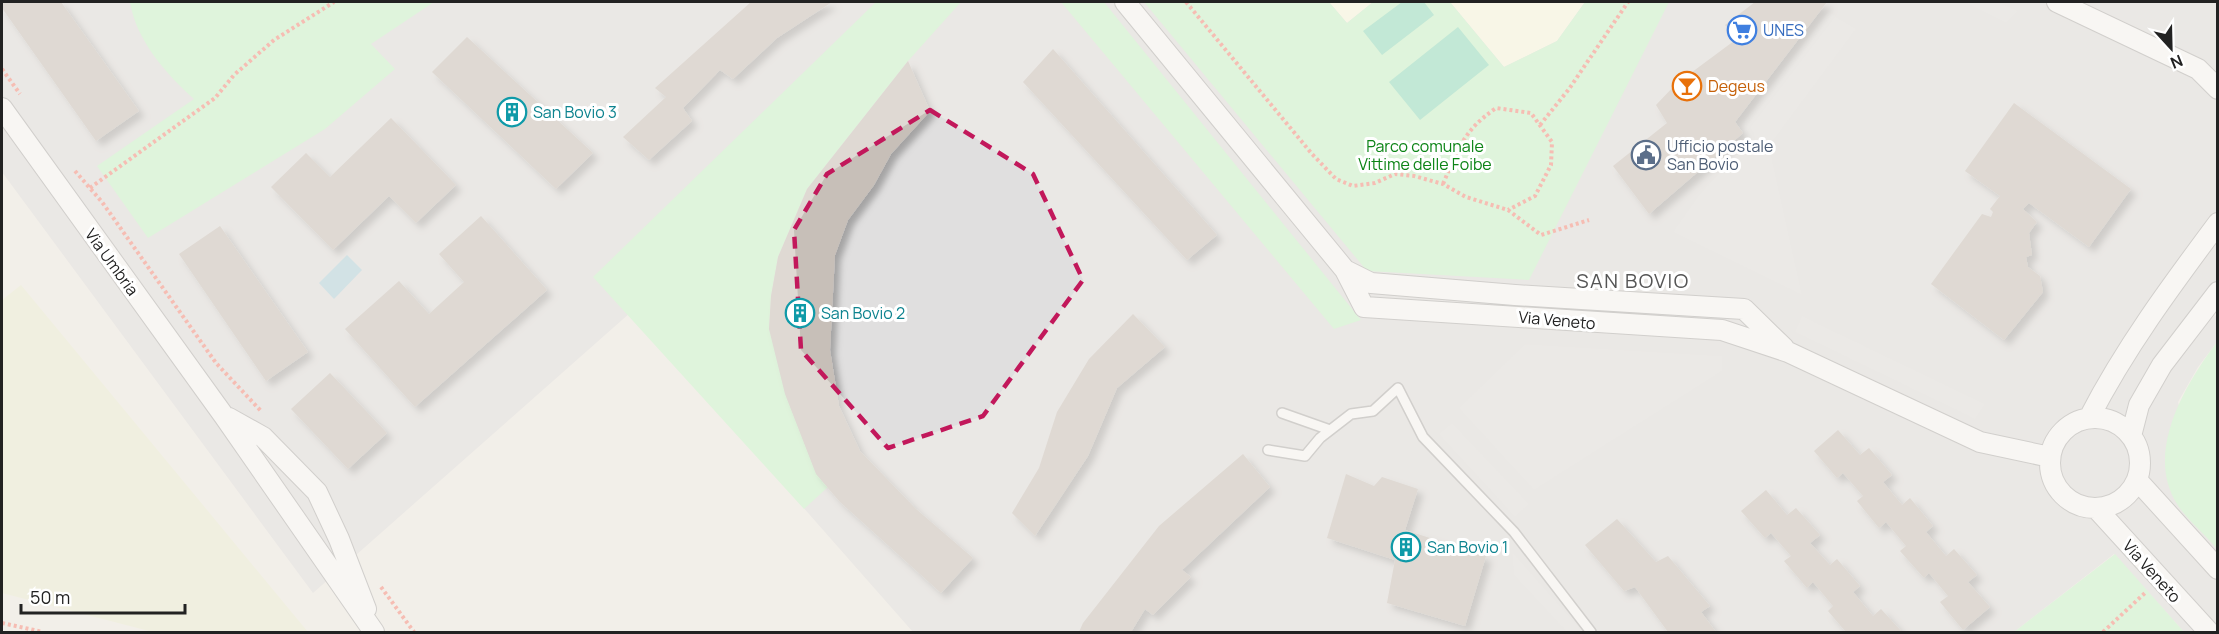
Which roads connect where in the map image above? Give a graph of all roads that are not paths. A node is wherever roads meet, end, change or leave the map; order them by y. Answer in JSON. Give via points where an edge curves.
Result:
{"nodes":[{"id":1,"x":1125,"y":2,"type":"edge"},
{"id":2,"x":2057,"y":2,"type":"edge"},
{"id":3,"x":2208,"y":70,"type":"edge"},
{"id":4,"x":2217,"y":89,"type":"edge"},
{"id":5,"x":2,"y":108,"type":"edge"},
{"id":6,"x":2217,"y":223,"type":"edge"},
{"id":7,"x":1345,"y":270,"type":"junction"},
{"id":8,"x":2217,"y":292,"type":"edge"},
{"id":9,"x":1788,"y":352,"type":"junction"},
{"id":10,"x":1282,"y":413,"type":"dead end"},
{"id":11,"x":224,"y":416,"type":"junction"},
{"id":12,"x":2089,"y":418,"type":"junction"},
{"id":13,"x":1330,"y":430,"type":"junction"},
{"id":14,"x":2131,"y":436,"type":"junction"},
{"id":15,"x":1268,"y":450,"type":"dead end"},
{"id":16,"x":2050,"y":457,"type":"junction"},
{"id":17,"x":2137,"y":480,"type":"junction"},
{"id":18,"x":2096,"y":508,"type":"junction"},
{"id":19,"x":2217,"y":569,"type":"edge"},
{"id":20,"x":374,"y":632,"type":"edge"},
{"id":21,"x":1591,"y":633,"type":"edge"},
{"id":22,"x":2209,"y":633,"type":"edge"}],
"edges":[{"from":1,"to":7,"type":"street","name":"Via Veneto"},
{"from":2,"to":3,"type":"street"},
{"from":3,"to":4,"type":"street"},
{"from":5,"to":11,"type":"street","name":"Via Umbria"},
{"from":6,"to":12,"type":"street","via":[[2116,366]]},
{"from":7,"to":9,"type":"street","name":"Via Veneto","via":[[1371,283],[1744,309]]},
{"from":7,"to":9,"type":"street","name":"Via Veneto","via":[[1364,307],[1722,330]]},
{"from":8,"to":14,"type":"street","via":[[2162,365],[2139,405]]},
{"from":9,"to":16,"type":"street","name":"Via Veneto","via":[[1980,442]]},
{"from":10,"to":13,"type":"lane"},
{"from":11,"to":20,"type":"street","name":"Via Umbria"},
{"from":11,"to":20,"type":"street","name":"Via Umbria","via":[[263,437],[317,492],[357,581]]},
{"from":12,"to":14,"type":"street","via":[[2114,422]]},
{"from":12,"to":16,"type":"street","via":[[2067,427],[2058,436]]},
{"from":13,"to":15,"type":"lane","via":[[1305,456]]},
{"from":13,"to":21,"type":"lane","via":[[1351,414],[1373,411],[1398,388],[1423,437],[1514,532]]},
{"from":14,"to":17,"type":"street","via":[[2139,453]]},
{"from":16,"to":18,"type":"street","via":[[2057,489],[2075,504]]},
{"from":17,"to":18,"type":"street","via":[[2124,498]]},
{"from":17,"to":19,"type":"street"},
{"from":18,"to":22,"type":"street","name":"Via Veneto"}]}
